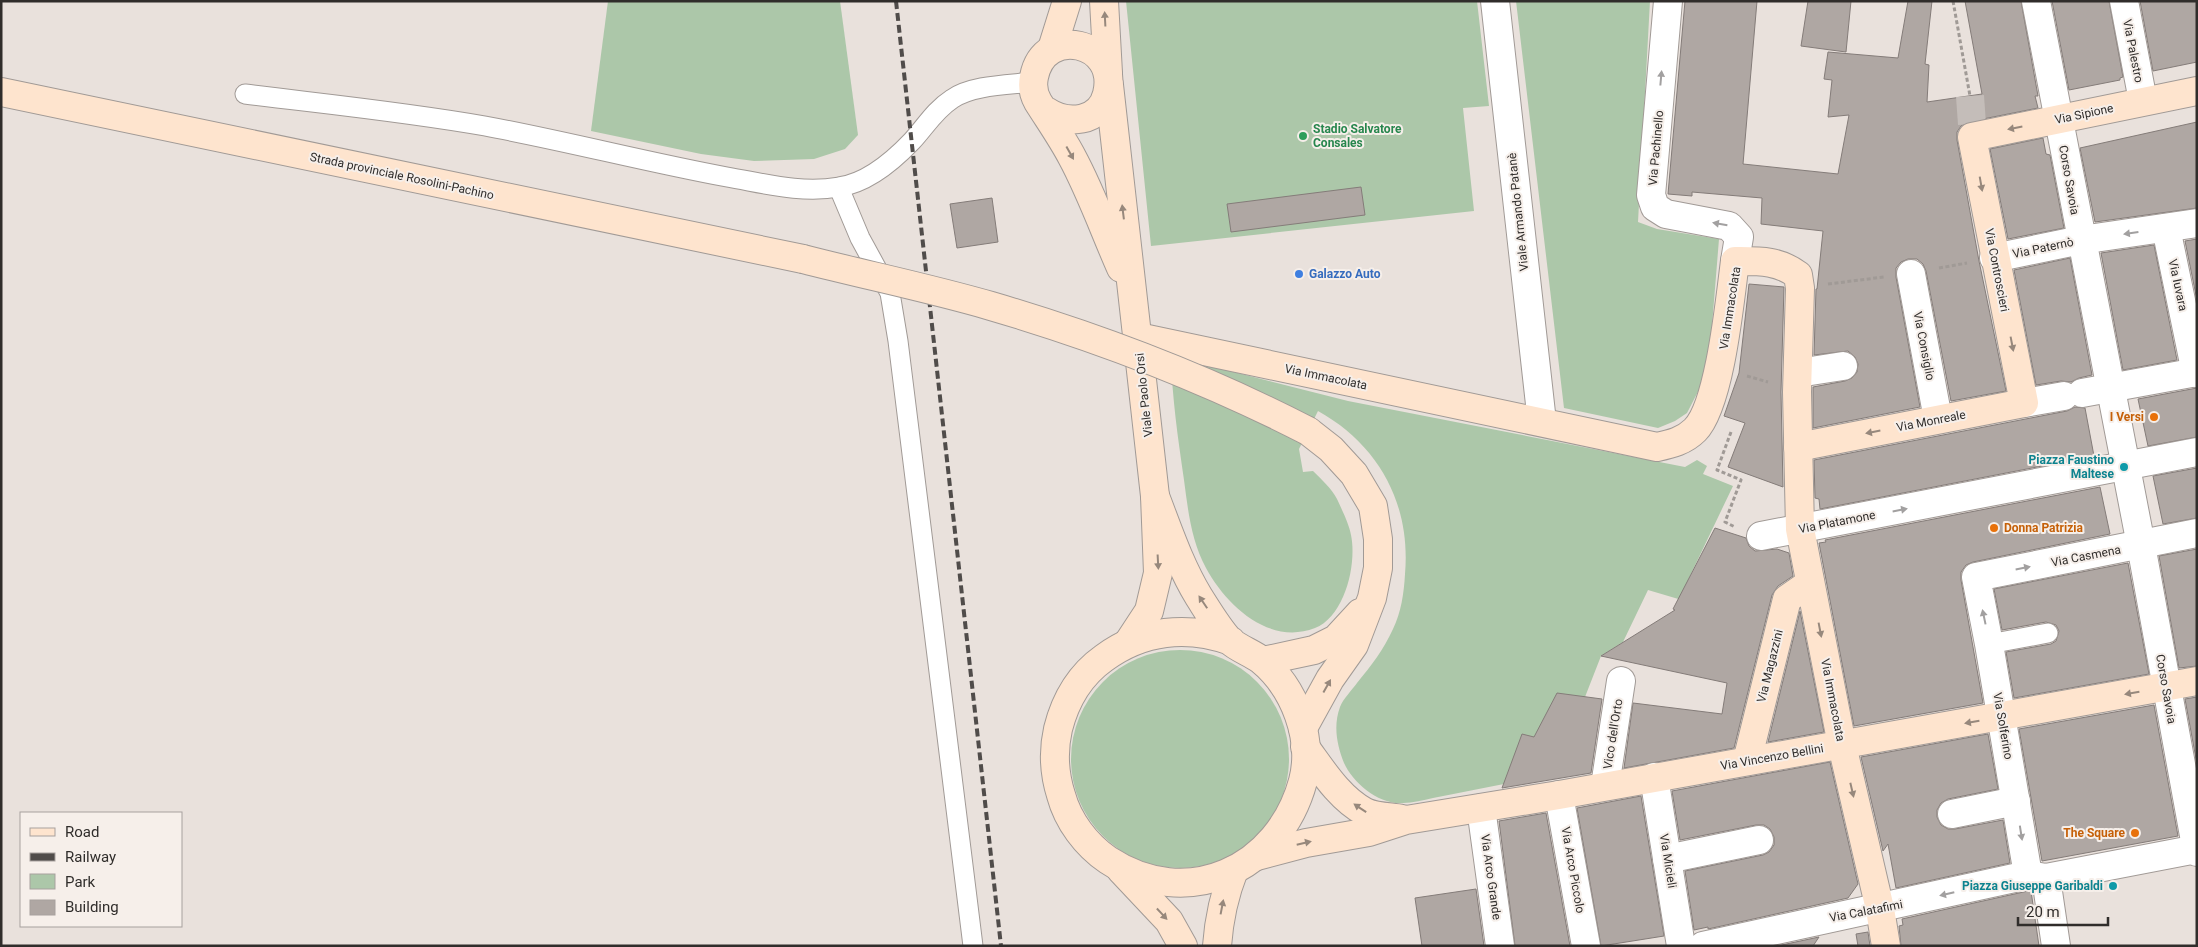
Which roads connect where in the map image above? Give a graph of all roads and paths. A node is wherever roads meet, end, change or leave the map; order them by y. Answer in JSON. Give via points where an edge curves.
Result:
{"nodes":[{"id":1,"x":1067,"y":1,"type":"edge"},
{"id":2,"x":1104,"y":1,"type":"edge"},
{"id":3,"x":1495,"y":1,"type":"edge"},
{"id":4,"x":1668,"y":1,"type":"edge"},
{"id":5,"x":1953,"y":1,"type":"edge"},
{"id":6,"x":2036,"y":1,"type":"edge"},
{"id":7,"x":2124,"y":1,"type":"edge"},
{"id":8,"x":1052,"y":49,"type":"junction"},
{"id":9,"x":1108,"y":79,"type":"junction"},
{"id":10,"x":1033,"y":82,"type":"junction"},
{"id":11,"x":2197,"y":90,"type":"edge"},
{"id":12,"x":1,"y":92,"type":"edge"},
{"id":13,"x":245,"y":94,"type":"dead end"},
{"id":14,"x":1970,"y":96,"type":"tunnel mouth"},
{"id":15,"x":2143,"y":101,"type":"junction"},
{"id":16,"x":1046,"y":111,"type":"junction"},
{"id":17,"x":2058,"y":120,"type":"junction"},
{"id":18,"x":1972,"y":130,"type":"joint"},
{"id":19,"x":839,"y":188,"type":"junction"},
{"id":20,"x":2197,"y":223,"type":"edge"},
{"id":21,"x":2166,"y":228,"type":"junction"},
{"id":22,"x":2080,"y":240,"type":"junction"},
{"id":23,"x":1994,"y":258,"type":"junction"},
{"id":24,"x":1735,"y":261,"type":"junction"},
{"id":25,"x":1911,"y":274,"type":"junction"},
{"id":26,"x":1800,"y":288,"type":"junction"},
{"id":27,"x":1132,"y":295,"type":"junction"},
{"id":28,"x":1138,"y":337,"type":"junction"},
{"id":29,"x":1843,"y":366,"type":"dead end"},
{"id":30,"x":1720,"y":367,"type":"junction"},
{"id":31,"x":2196,"y":373,"type":"edge"},
{"id":32,"x":1797,"y":382,"type":"junction"},
{"id":33,"x":2109,"y":388,"type":"junction"},
{"id":34,"x":2024,"y":403,"type":"junction"},
{"id":35,"x":1703,"y":418,"type":"junction"},
{"id":36,"x":1938,"y":419,"type":"junction"},
{"id":37,"x":1542,"y":422,"type":"junction"},
{"id":38,"x":1798,"y":447,"type":"junction"},
{"id":39,"x":2197,"y":452,"type":"edge"},
{"id":40,"x":2138,"y":464,"type":"junction"},
{"id":41,"x":1154,"y":496,"type":"junction"},
{"id":42,"x":1800,"y":529,"type":"junction"},
{"id":43,"x":2197,"y":533,"type":"edge"},
{"id":44,"x":1761,"y":536,"type":"joint"},
{"id":45,"x":2140,"y":546,"type":"junction"},
{"id":46,"x":1976,"y":577,"type":"joint"},
{"id":47,"x":1810,"y":583,"type":"junction"},
{"id":48,"x":1372,"y":598,"type":"junction"},
{"id":49,"x":2048,"y":633,"type":"dead end"},
{"id":50,"x":1230,"y":641,"type":"junction"},
{"id":51,"x":1128,"y":643,"type":"junction"},
{"id":52,"x":1989,"y":644,"type":"junction"},
{"id":53,"x":1263,"y":661,"type":"junction"},
{"id":54,"x":1621,"y":681,"type":"dead end"},
{"id":55,"x":2197,"y":681,"type":"edge"},
{"id":56,"x":2166,"y":687,"type":"junction"},
{"id":57,"x":2001,"y":716,"type":"junction"},
{"id":58,"x":1304,"y":738,"type":"junction"},
{"id":59,"x":1842,"y":745,"type":"junction"},
{"id":60,"x":1748,"y":761,"type":"junction"},
{"id":61,"x":1654,"y":777,"type":"junction"},
{"id":62,"x":1605,"y":786,"type":"junction"},
{"id":63,"x":1559,"y":795,"type":"junction"},
{"id":64,"x":2016,"y":801,"type":"junction"},
{"id":65,"x":1481,"y":808,"type":"junction"},
{"id":66,"x":1952,"y":814,"type":"dead end"},
{"id":67,"x":1406,"y":820,"type":"junction"},
{"id":68,"x":1759,"y":840,"type":"dead end"},
{"id":69,"x":2196,"y":846,"type":"edge"},
{"id":70,"x":1257,"y":856,"type":"junction"},
{"id":71,"x":1667,"y":859,"type":"junction"},
{"id":72,"x":1117,"y":866,"type":"junction"},
{"id":73,"x":1234,"y":870,"type":"junction"},
{"id":74,"x":2037,"y":876,"type":"junction"},
{"id":75,"x":1880,"y":909,"type":"junction"},
{"id":76,"x":1780,"y":937,"type":"edge"},
{"id":77,"x":973,"y":946,"type":"edge"},
{"id":78,"x":1182,"y":946,"type":"edge"},
{"id":79,"x":1217,"y":946,"type":"edge"},
{"id":80,"x":1500,"y":946,"type":"edge"},
{"id":81,"x":1586,"y":946,"type":"edge"},
{"id":82,"x":1681,"y":946,"type":"edge"},
{"id":83,"x":1703,"y":946,"type":"edge"},
{"id":84,"x":1886,"y":946,"type":"edge"},
{"id":85,"x":2056,"y":946,"type":"edge"}],
"edges":[{"from":1,"to":8,"type":"main road"},
{"from":9,"to":2,"type":"main road","one_way":true},
{"from":3,"to":37,"type":"street","name":"Viale Armando Patanè"},
{"from":24,"to":4,"type":"street","name":"Via Pachinello","one_way":true,"via":[[1739,237],[1729,226],[1666,214],[1655,207],[1652,195]]},
{"from":5,"to":14,"type":"path"},
{"from":6,"to":17,"type":"street","name":"Corso Savoia"},
{"from":7,"to":15,"type":"street","name":"Via Palestro"},
{"from":8,"to":9,"type":"main road","via":[[1074,44],[1086,47],[1103,62]]},
{"from":8,"to":10,"type":"main road","via":[[1035,70]]},
{"from":9,"to":16,"type":"main road","via":[[1103,102],[1091,115],[1068,120]]},
{"from":27,"to":9,"type":"main road","one_way":true},
{"from":10,"to":16,"type":"main road","via":[[1038,102]]},
{"from":10,"to":19,"type":"lane","via":[[981,88],[952,98],[885,166],[864,180]]},
{"from":11,"to":15,"type":"main road","name":"Via Sipione"},
{"from":12,"to":48,"type":"main road","name":"Strada provinciale Rosolini-Pachino","bridge":true,"via":[[803,259],[990,306],[1193,377],[1308,431],[1331,449],[1354,474],[1373,506],[1378,539],[1378,568]]},
{"from":13,"to":19,"type":"lane","via":[[486,126],[795,189]]},
{"from":15,"to":17,"type":"main road","name":"Via Sipione"},
{"from":16,"to":27,"type":"main road","one_way":true,"via":[[1073,159]]},
{"from":17,"to":18,"type":"main road","name":"Via Sipione","one_way":true},
{"from":17,"to":22,"type":"street","name":"Corso Savoia"},
{"from":18,"to":23,"type":"main road","name":"Via Controscieri","one_way":true},
{"from":19,"to":77,"type":"lane","via":[[860,238],[890,292]]},
{"from":20,"to":21,"type":"street","name":"Via Paternò"},
{"from":21,"to":22,"type":"street","name":"Via Paternò","one_way":true},
{"from":21,"to":31,"type":"street","name":"Via Iuvara"},
{"from":22,"to":23,"type":"street","name":"Via Paternò"},
{"from":22,"to":33,"type":"street","name":"Corso Savoia"},
{"from":23,"to":25,"type":"path","name":"Via Paternò"},
{"from":23,"to":34,"type":"main road","name":"Via Controscieri","one_way":true},
{"from":24,"to":26,"type":"main road","name":"Via Immacolata","via":[[1771,262],[1787,267],[1798,275]]},
{"from":24,"to":30,"type":"main road","name":"Via Immacolata"},
{"from":25,"to":26,"type":"path","name":"Via Paternò"},
{"from":25,"to":36,"type":"street","name":"Via Consiglio"},
{"from":26,"to":32,"type":"main road","name":"Via Immacolata"},
{"from":27,"to":28,"type":"main road","name":"Viale Paolo Orsi"},
{"from":28,"to":37,"type":"main road","name":"Via Immacolata"},
{"from":28,"to":41,"type":"main road","name":"Viale Paolo Orsi"},
{"from":29,"to":32,"type":"street"},
{"from":30,"to":32,"type":"path"},
{"from":30,"to":35,"type":"main road","name":"Via Immacolata"},
{"from":31,"to":33,"type":"street","name":"Via Monreale"},
{"from":32,"to":38,"type":"main road","name":"Via Immacolata"},
{"from":33,"to":34,"type":"street","name":"Via Monreale"},
{"from":33,"to":40,"type":"street","name":"Corso Savoia"},
{"from":34,"to":36,"type":"main road","name":"Via Monreale"},
{"from":35,"to":37,"type":"main road","name":"Via Immacolata","via":[[1695,430],[1677,442],[1657,447]]},
{"from":35,"to":44,"type":"path","via":[[1733,428],[1717,470],[1742,480],[1725,522]]},
{"from":36,"to":38,"type":"main road","name":"Via Monreale","one_way":true},
{"from":38,"to":42,"type":"main road","name":"Via Immacolata"},
{"from":39,"to":40,"type":"street"},
{"from":42,"to":40,"type":"street","name":"Via Platamone","one_way":true},
{"from":40,"to":45,"type":"street","name":"Corso Savoia"},
{"from":50,"to":41,"type":"main road","one_way":true,"via":[[1199,596],[1181,562]]},
{"from":41,"to":51,"type":"main road","one_way":true,"via":[[1158,573],[1149,611]]},
{"from":42,"to":44,"type":"street","name":"Via Platamone"},
{"from":42,"to":47,"type":"main road","name":"Via Immacolata"},
{"from":43,"to":45,"type":"street","name":"Via Casmena"},
{"from":46,"to":45,"type":"street","name":"Via Casmena","one_way":true},
{"from":45,"to":56,"type":"street","name":"Corso Savoia"},
{"from":52,"to":46,"type":"street","name":"Via Solferino","one_way":true},
{"from":47,"to":59,"type":"main road","name":"Via Immacolata","one_way":true},
{"from":47,"to":60,"type":"main road","name":"Via Magazzini","via":[[1787,599]]},
{"from":48,"to":53,"type":"main road","via":[[1336,639],[1314,650]]},
{"from":58,"to":48,"type":"main road","name":"Strada provinciale Rosolini-Pachino","one_way":true,"via":[[1330,679],[1354,645]]},
{"from":49,"to":52,"type":"lane"},
{"from":50,"to":51,"type":"main road","via":[[1179,631],[1153,634]]},
{"from":50,"to":53,"type":"main road"},
{"from":51,"to":72,"type":"main road","via":[[1099,661],[1076,687],[1061,718],[1055,751],[1058,785],[1070,817],[1090,845]]},
{"from":52,"to":57,"type":"street","name":"Via Solferino"},
{"from":53,"to":58,"type":"main road","via":[[1288,692],[1297,710]]},
{"from":54,"to":62,"type":"street","name":"Vico dell'Orto"},
{"from":55,"to":56,"type":"main road","name":"Via Vincenzo Bellini"},
{"from":56,"to":57,"type":"main road","name":"Via Vincenzo Bellini","one_way":true},
{"from":56,"to":69,"type":"street","name":"Corso Savoia"},
{"from":57,"to":59,"type":"main road","name":"Via Vincenzo Bellini","one_way":true},
{"from":57,"to":64,"type":"street","name":"Via Solferino"},
{"from":67,"to":58,"type":"main road","one_way":true,"via":[[1366,813],[1347,800],[1328,778]]},
{"from":58,"to":70,"type":"main road","via":[[1304,778],[1295,807],[1279,834]]},
{"from":59,"to":60,"type":"main road","name":"Via Vincenzo Bellini"},
{"from":59,"to":75,"type":"main road","name":"Via Immacolata","one_way":true},
{"from":60,"to":61,"type":"main road","name":"Via Vincenzo Bellini"},
{"from":61,"to":62,"type":"main road","name":"Via Vincenzo Bellini"},
{"from":61,"to":71,"type":"street","name":"Via Micieli"},
{"from":62,"to":63,"type":"main road","name":"Via Vincenzo Bellini"},
{"from":63,"to":65,"type":"main road","name":"Via Vincenzo Bellini"},
{"from":63,"to":81,"type":"street","name":"Via Arco Piccolo"},
{"from":64,"to":66,"type":"street"},
{"from":64,"to":74,"type":"street","name":"Via Solferino","one_way":true},
{"from":65,"to":67,"type":"main road","name":"Via Vincenzo Bellini"},
{"from":65,"to":80,"type":"street","name":"Via Arco Grande"},
{"from":70,"to":67,"type":"main road","one_way":true,"via":[[1306,842],[1369,832]]},
{"from":68,"to":71,"type":"street"},
{"from":69,"to":74,"type":"street","name":"Via Calatafimi"},
{"from":70,"to":73,"type":"main road"},
{"from":71,"to":82,"type":"street","name":"Via Micieli"},
{"from":72,"to":73,"type":"main road","via":[[1155,880],[1174,882],[1195,882]]},
{"from":72,"to":78,"type":"main road","one_way":true,"via":[[1169,922]]},
{"from":79,"to":73,"type":"main road","one_way":true,"via":[[1224,896]]},
{"from":74,"to":75,"type":"street","name":"Via Calatafimi","one_way":true},
{"from":74,"to":85,"type":"street","name":"Via Solferino"},
{"from":75,"to":76,"type":"street","name":"Via Calatafimi"},
{"from":75,"to":84,"type":"main road","name":"Via Immacolata"},
{"from":76,"to":83,"type":"street","name":"Via Calatafimi"}]}
